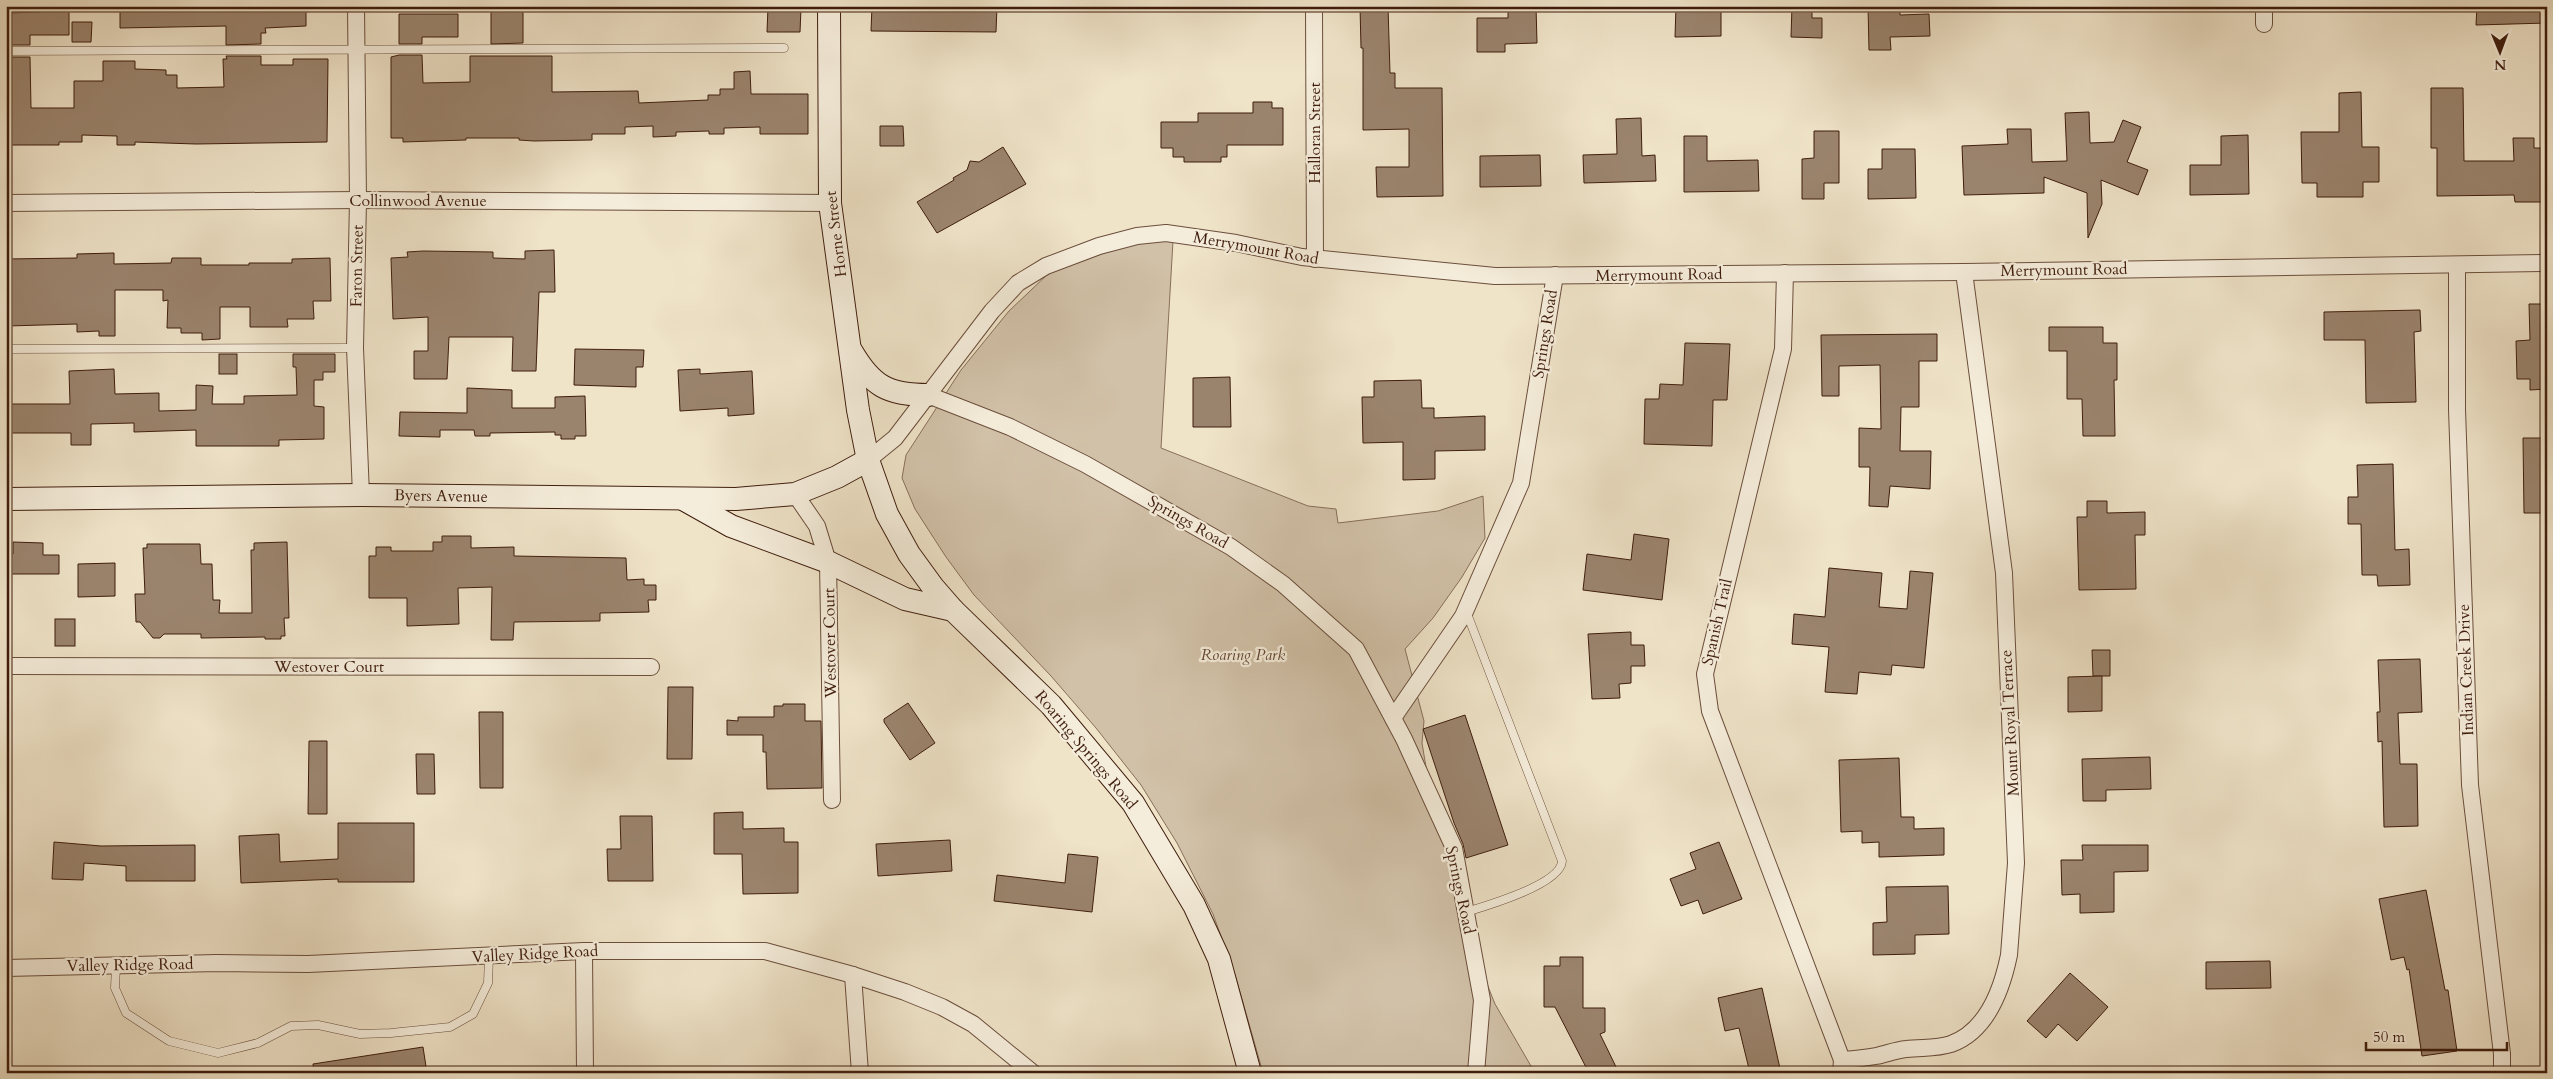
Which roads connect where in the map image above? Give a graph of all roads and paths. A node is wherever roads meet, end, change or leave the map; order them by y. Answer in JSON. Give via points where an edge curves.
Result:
{"nodes":[{"id":1,"x":356,"y":6,"type":"edge"},
{"id":2,"x":829,"y":6,"type":"edge"},
{"id":3,"x":1314,"y":6,"type":"edge"},
{"id":4,"x":2264,"y":6,"type":"edge"},
{"id":5,"x":2264,"y":24,"type":"dead end"},
{"id":6,"x":784,"y":48,"type":"dead end"},
{"id":7,"x":357,"y":50,"type":"junction"},
{"id":8,"x":6,"y":51,"type":"edge"},
{"id":9,"x":358,"y":200,"type":"junction"},
{"id":10,"x":6,"y":203,"type":"edge"},
{"id":11,"x":830,"y":203,"type":"junction"},
{"id":12,"x":1315,"y":259,"type":"junction"},
{"id":13,"x":2547,"y":263,"type":"edge"},
{"id":14,"x":2457,"y":266,"type":"junction"},
{"id":15,"x":1964,"y":272,"type":"junction"},
{"id":16,"x":1785,"y":273,"type":"junction"},
{"id":17,"x":1555,"y":275,"type":"junction"},
{"id":18,"x":355,"y":348,"type":"junction"},
{"id":19,"x":6,"y":349,"type":"edge"},
{"id":20,"x":850,"y":349,"type":"junction"},
{"id":21,"x":928,"y":395,"type":"junction"},
{"id":22,"x":868,"y":460,"type":"junction"},
{"id":23,"x":795,"y":494,"type":"junction"},
{"id":24,"x":360,"y":495,"type":"junction"},
{"id":25,"x":6,"y":499,"type":"edge"},
{"id":26,"x":682,"y":499,"type":"junction"},
{"id":27,"x":828,"y":562,"type":"junction"},
{"id":28,"x":1466,"y":609,"type":"junction"},
{"id":29,"x":953,"y":610,"type":"junction"},
{"id":30,"x":6,"y":666,"type":"edge"},
{"id":31,"x":651,"y":667,"type":"dead end"},
{"id":32,"x":1392,"y":718,"type":"junction"},
{"id":33,"x":832,"y":800,"type":"dead end"},
{"id":34,"x":1466,"y":912,"type":"junction"},
{"id":35,"x":584,"y":951,"type":"junction"},
{"id":36,"x":489,"y":957,"type":"junction"},
{"id":37,"x":116,"y":966,"type":"junction"},
{"id":38,"x":6,"y":968,"type":"edge"},
{"id":39,"x":853,"y":975,"type":"junction"},
{"id":40,"x":1842,"y":1066,"type":"edge"},
{"id":41,"x":585,"y":1073,"type":"edge"},
{"id":42,"x":860,"y":1073,"type":"edge"},
{"id":43,"x":1033,"y":1073,"type":"edge"},
{"id":44,"x":1250,"y":1073,"type":"edge"},
{"id":45,"x":1476,"y":1073,"type":"edge"},
{"id":46,"x":2502,"y":1073,"type":"edge"}],
"edges":[{"from":1,"to":7,"type":"street","name":"Faron Street"},
{"from":2,"to":11,"type":"street","name":"Horne Street"},
{"from":3,"to":12,"type":"street","name":"Halloran Street"},
{"from":4,"to":5,"type":"street"},
{"from":6,"to":7,"type":"lane"},
{"from":7,"to":8,"type":"lane"},
{"from":7,"to":9,"type":"street","name":"Faron Street"},
{"from":9,"to":10,"type":"street","name":"Collinwood Avenue"},
{"from":9,"to":11,"type":"street","name":"Collinwood Avenue"},
{"from":9,"to":18,"type":"street","name":"Faron Street"},
{"from":11,"to":20,"type":"street","name":"Horne Street"},
{"from":12,"to":17,"type":"street","name":"Merrymount Road","via":[[1495,276]]},
{"from":12,"to":21,"type":"street","name":"Merrymount Road","via":[[1166,233],[1137,236],[1099,246],[1046,266],[1018,283],[992,311]]},
{"from":13,"to":14,"type":"street","name":"Merrymount Road"},
{"from":14,"to":15,"type":"street","name":"Merrymount Road"},
{"from":14,"to":46,"type":"street","name":"Indian Creek Drive","via":[[2457,410],[2470,785]]},
{"from":15,"to":16,"type":"street","name":"Merrymount Road"},
{"from":15,"to":40,"type":"street","name":"Mount Royal Terrace","via":[[2004,573],[2016,863],[2009,955],[1987,1017],[1953,1044],[1906,1049]]},
{"from":16,"to":17,"type":"street","name":"Merrymount Road"},
{"from":16,"to":40,"type":"street","name":"Spanish Trail","via":[[1783,349],[1705,674],[1710,711]]},
{"from":17,"to":28,"type":"street","name":"Springs Road","via":[[1521,483]]},
{"from":18,"to":19,"type":"lane"},
{"from":18,"to":24,"type":"street","name":"Faron Street"},
{"from":20,"to":21,"type":"street","via":[[877,385],[901,393]]},
{"from":20,"to":22,"type":"street","name":"Horne Street"},
{"from":21,"to":22,"type":"street","name":"Merrymount Road","via":[[895,438]]},
{"from":21,"to":32,"type":"street","name":"Springs Road","via":[[1010,427],[1085,464],[1231,547],[1283,584],[1356,649]]},
{"from":22,"to":23,"type":"street","name":"Byers Avenue"},
{"from":22,"to":29,"type":"street","name":"Roaring Springs Road","via":[[887,514],[909,554]]},
{"from":23,"to":26,"type":"street","name":"Byers Avenue"},
{"from":23,"to":27,"type":"street","name":"Westover Court","via":[[817,526]]},
{"from":24,"to":25,"type":"street","name":"Byers Avenue"},
{"from":24,"to":26,"type":"street","name":"Byers Avenue"},
{"from":26,"to":27,"type":"street","via":[[731,526]]},
{"from":27,"to":29,"type":"street","via":[[905,599]]},
{"from":27,"to":33,"type":"street","name":"Westover Court"},
{"from":28,"to":32,"type":"street","name":"Springs Road"},
{"from":28,"to":34,"type":"lane","via":[[1562,861],[1555,874],[1513,897]]},
{"from":29,"to":44,"type":"street","name":"Roaring Springs Road","via":[[1051,705],[1133,803],[1194,905],[1219,959]]},
{"from":30,"to":31,"type":"street","name":"Westover Court"},
{"from":32,"to":34,"type":"street","name":"Springs Road","via":[[1454,848]]},
{"from":34,"to":45,"type":"street","name":"Springs Road","via":[[1482,1000]]},
{"from":35,"to":36,"type":"street","name":"Valley Ridge Road"},
{"from":35,"to":39,"type":"street","name":"Valley Ridge Road","via":[[765,951]]},
{"from":35,"to":41,"type":"street"},
{"from":36,"to":37,"type":"street","name":"Valley Ridge Road","via":[[308,964]]},
{"from":36,"to":37,"type":"lane","via":[[488,983],[473,1014],[450,1027],[360,1034],[318,1025],[291,1026],[258,1043],[218,1053],[169,1041],[126,1013],[115,988]]},
{"from":37,"to":38,"type":"street","name":"Valley Ridge Road"},
{"from":39,"to":42,"type":"street"},
{"from":39,"to":43,"type":"street","name":"Valley Ridge Road","via":[[942,1007],[973,1024]]}]}
